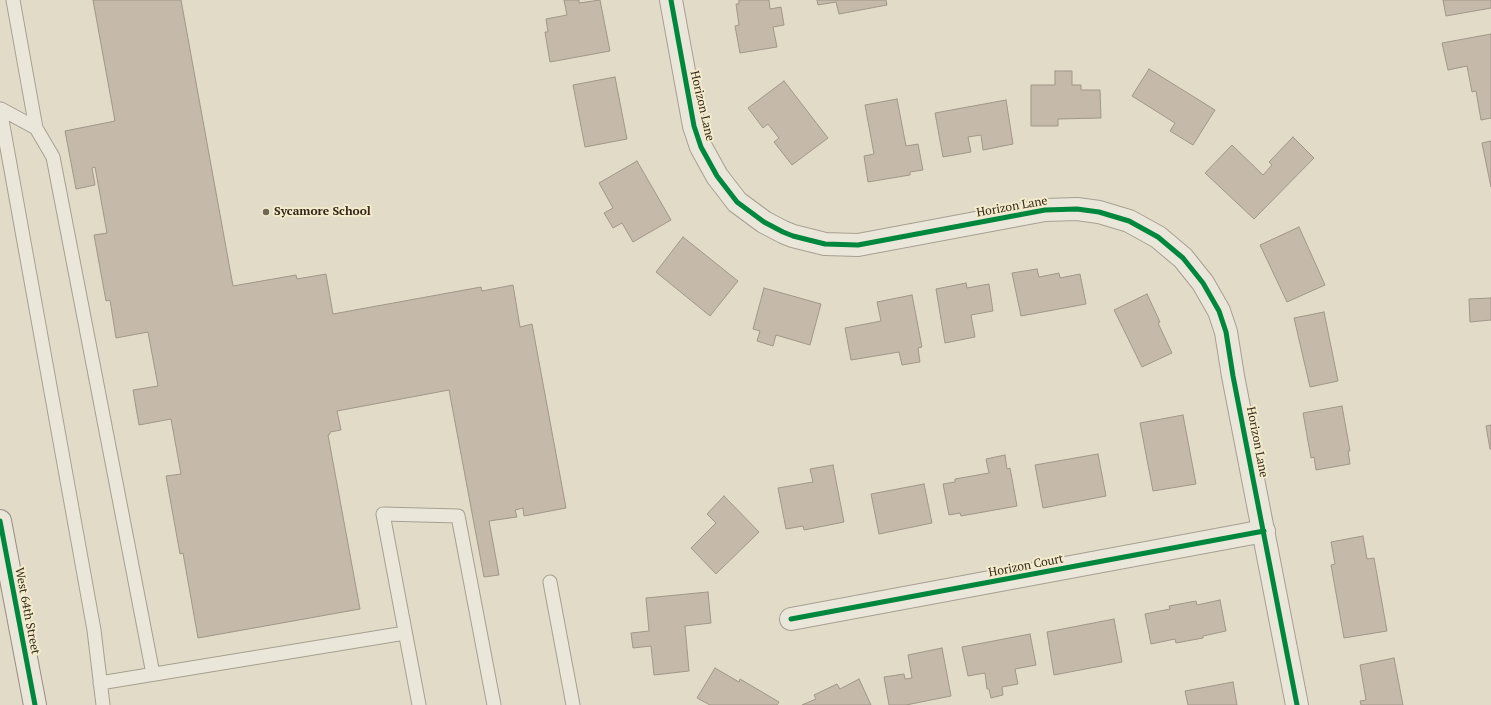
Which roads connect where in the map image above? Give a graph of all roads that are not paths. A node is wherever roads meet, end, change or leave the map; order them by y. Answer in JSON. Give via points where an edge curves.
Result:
{"nodes":[{"id":1,"x":13,"y":0,"type":"edge"},
{"id":2,"x":671,"y":0,"type":"edge"},
{"id":3,"x":0,"y":109,"type":"edge"},
{"id":4,"x":36,"y":128,"type":"junction"},
{"id":5,"x":0,"y":521,"type":"edge"},
{"id":6,"x":1264,"y":531,"type":"junction"},
{"id":7,"x":550,"y":582,"type":"dead end"},
{"id":8,"x":791,"y":619,"type":"dead end"},
{"id":9,"x":405,"y":633,"type":"junction"},
{"id":10,"x":153,"y":674,"type":"junction"},
{"id":11,"x":100,"y":683,"type":"junction"},
{"id":12,"x":35,"y":705,"type":"edge"},
{"id":13,"x":103,"y":705,"type":"edge"},
{"id":14,"x":419,"y":705,"type":"edge"},
{"id":15,"x":494,"y":705,"type":"edge"},
{"id":16,"x":573,"y":705,"type":"edge"},
{"id":17,"x":1297,"y":705,"type":"edge"}],
"edges":[{"from":1,"to":4,"type":"lane"},
{"from":2,"to":6,"type":"street","name":"Horizon Lane","via":[[694,126],[701,147],[717,176],[737,202],[764,222],[783,232],[825,244],[858,245],[1045,210],[1077,209],[1099,212],[1129,221],[1158,236],[1183,258],[1203,283],[1219,311],[1226,332]]},
{"from":3,"to":4,"type":"lane"},
{"from":3,"to":11,"type":"lane","via":[[94,630]]},
{"from":4,"to":10,"type":"lane","via":[[52,157]]},
{"from":5,"to":12,"type":"street","name":"West 64th Street"},
{"from":6,"to":8,"type":"street","name":"Horizon Court"},
{"from":6,"to":17,"type":"street","name":"Horizon Lane"},
{"from":7,"to":16,"type":"lane"},
{"from":9,"to":10,"type":"lane"},
{"from":9,"to":14,"type":"lane"},
{"from":9,"to":15,"type":"lane","via":[[383,514],[458,516]]},
{"from":10,"to":11,"type":"lane"},
{"from":11,"to":13,"type":"lane"}]}
